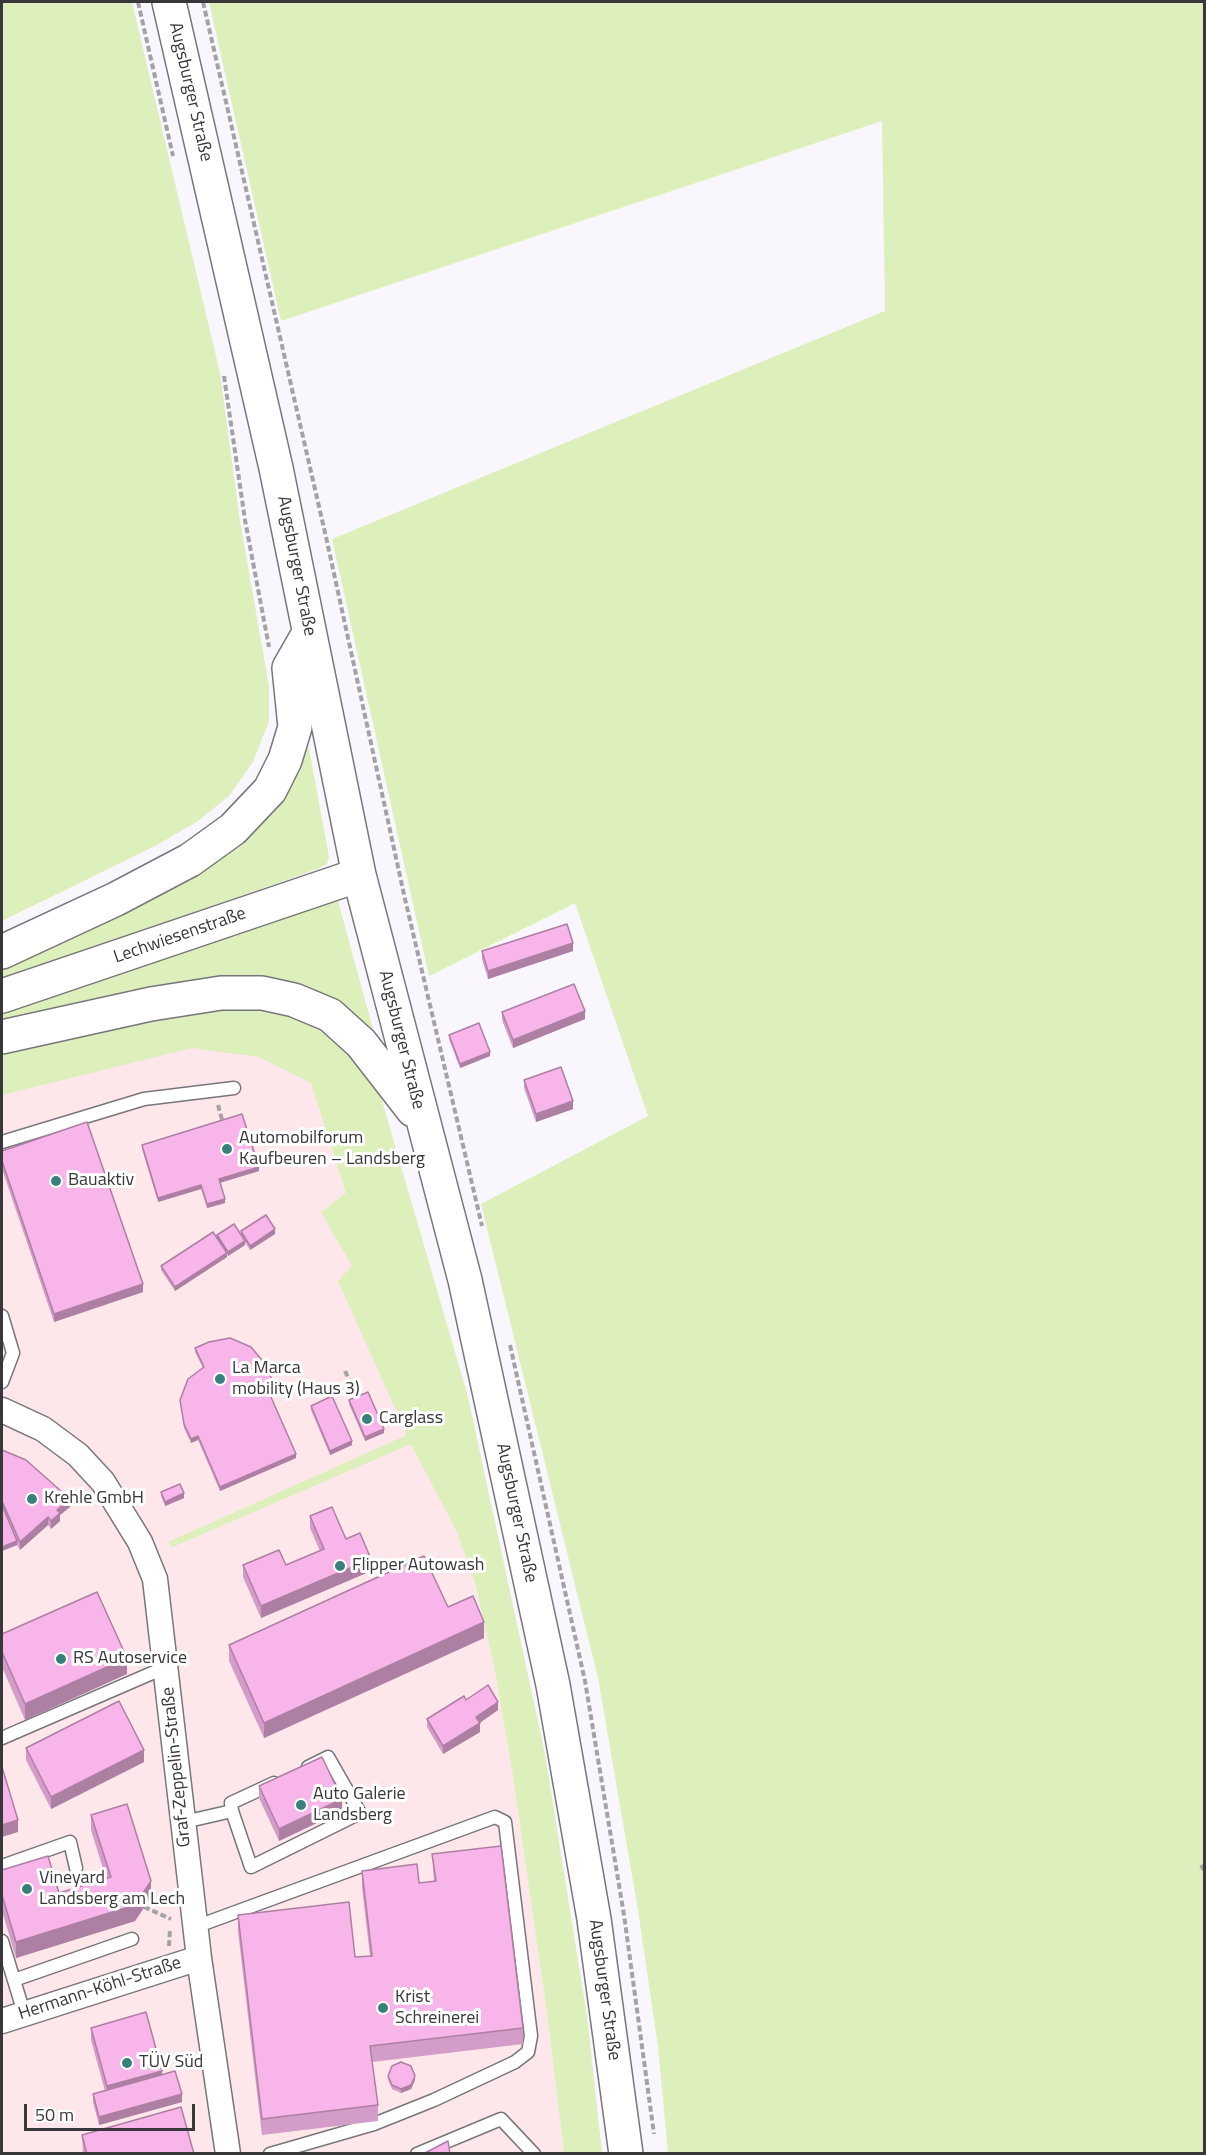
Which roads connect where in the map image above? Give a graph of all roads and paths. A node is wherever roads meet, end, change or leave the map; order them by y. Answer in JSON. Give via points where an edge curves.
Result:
{"nodes":[{"id":1,"x":138,"y":2,"type":"edge"},
{"id":2,"x":169,"y":2,"type":"edge"},
{"id":3,"x":203,"y":2,"type":"edge"},
{"id":4,"x":174,"y":160,"type":"dead end"},
{"id":5,"x":222,"y":364,"type":"dead end"},
{"id":6,"x":309,"y":633,"type":"junction"},
{"id":7,"x":270,"y":653,"type":"dead end"},
{"id":8,"x":359,"y":875,"type":"junction"},
{"id":9,"x":2,"y":952,"type":"edge"},
{"id":10,"x":2,"y":996,"type":"edge"},
{"id":11,"x":2,"y":1037,"type":"edge"},
{"id":12,"x":234,"y":1088,"type":"dead end"},
{"id":13,"x":422,"y":1123,"type":"junction"},
{"id":14,"x":2,"y":1142,"type":"edge"},
{"id":15,"x":484,"y":1236,"type":"dead end"},
{"id":16,"x":2,"y":1316,"type":"edge"},
{"id":17,"x":509,"y":1340,"type":"dead end"},
{"id":18,"x":345,"y":1371,"type":"dead end"},
{"id":19,"x":2,"y":1382,"type":"edge"},
{"id":20,"x":358,"y":1400,"type":"edge"},
{"id":21,"x":2,"y":1410,"type":"edge"},
{"id":22,"x":166,"y":1667,"type":"junction"},
{"id":23,"x":2,"y":1738,"type":"edge"},
{"id":24,"x":232,"y":1811,"type":"junction"},
{"id":25,"x":184,"y":1822,"type":"junction"},
{"id":26,"x":1201,"y":1865,"type":"dead end"},
{"id":27,"x":2,"y":1866,"type":"edge"},
{"id":28,"x":76,"y":1868,"type":"dead end"},
{"id":29,"x":1204,"y":1870,"type":"edge"},
{"id":30,"x":144,"y":1907,"type":"edge"},
{"id":31,"x":195,"y":1927,"type":"junction"},
{"id":32,"x":132,"y":1939,"type":"dead end"},
{"id":33,"x":2,"y":1941,"type":"edge"},
{"id":34,"x":199,"y":1958,"type":"junction"},
{"id":35,"x":168,"y":1967,"type":"junction"},
{"id":36,"x":14,"y":1980,"type":"junction"},
{"id":37,"x":13,"y":2017,"type":"edge"},
{"id":38,"x":640,"y":2148,"type":"edge"},
{"id":39,"x":228,"y":2154,"type":"edge"},
{"id":40,"x":270,"y":2154,"type":"edge"},
{"id":41,"x":417,"y":2154,"type":"edge"},
{"id":42,"x":534,"y":2154,"type":"edge"}],
"edges":[{"from":1,"to":4,"type":"path"},
{"from":2,"to":6,"type":"main road","name":"Augsburger Straße","via":[[276,468]]},
{"from":3,"to":15,"type":"path"},
{"from":5,"to":7,"type":"path"},
{"from":6,"to":8,"type":"main road","name":"Augsburger Straße"},
{"from":6,"to":9,"type":"main road","via":[[289,668],[295,727],[285,760],[270,790],[233,829],[190,860]]},
{"from":8,"to":10,"type":"main road","name":"Lechwiesenstraße"},
{"from":8,"to":13,"type":"main road","name":"Augsburger Straße"},
{"from":11,"to":13,"type":"main road","via":[[151,1004],[221,993],[262,993],[294,1000],[330,1015],[361,1043]]},
{"from":12,"to":14,"type":"lane","via":[[144,1100]]},
{"from":13,"to":38,"type":"main road","name":"Augsburger Straße","via":[[465,1280],[553,1685]]},
{"from":16,"to":19,"type":"lane","via":[[13,1353]]},
{"from":17,"to":38,"type":"path","via":[[585,1681],[624,1915]]},
{"from":18,"to":20,"type":"path"},
{"from":21,"to":22,"type":"street","name":"Graf-Zeppelin-Straße","via":[[43,1429],[78,1455],[103,1482],[140,1542],[154,1579]]},
{"from":22,"to":23,"type":"lane"},
{"from":22,"to":25,"type":"street","name":"Graf-Zeppelin-Straße"},
{"from":24,"to":24,"type":"lane","via":[[251,1867],[360,1813],[328,1757],[231,1803]]},
{"from":24,"to":25,"type":"lane"},
{"from":25,"to":31,"type":"street","name":"Graf-Zeppelin-Straße"},
{"from":26,"to":29,"type":"path"},
{"from":27,"to":28,"type":"lane","via":[[70,1842]]},
{"from":30,"to":35,"type":"path","via":[[171,1919]]},
{"from":31,"to":34,"type":"street","name":"Graf-Zeppelin-Straße"},
{"from":31,"to":40,"type":"lane","via":[[495,1817],[505,1822],[531,2036],[528,2052],[444,2096],[374,2124]]},
{"from":32,"to":36,"type":"lane"},
{"from":33,"to":36,"type":"lane"},
{"from":34,"to":35,"type":"street","name":"Hermann-Köhl-Straße"},
{"from":34,"to":39,"type":"street","name":"Graf-Zeppelin-Straße"},
{"from":35,"to":37,"type":"street","name":"Hermann-Köhl-Straße"},
{"from":36,"to":37,"type":"lane"},
{"from":41,"to":42,"type":"lane","via":[[501,2119]]}]}
